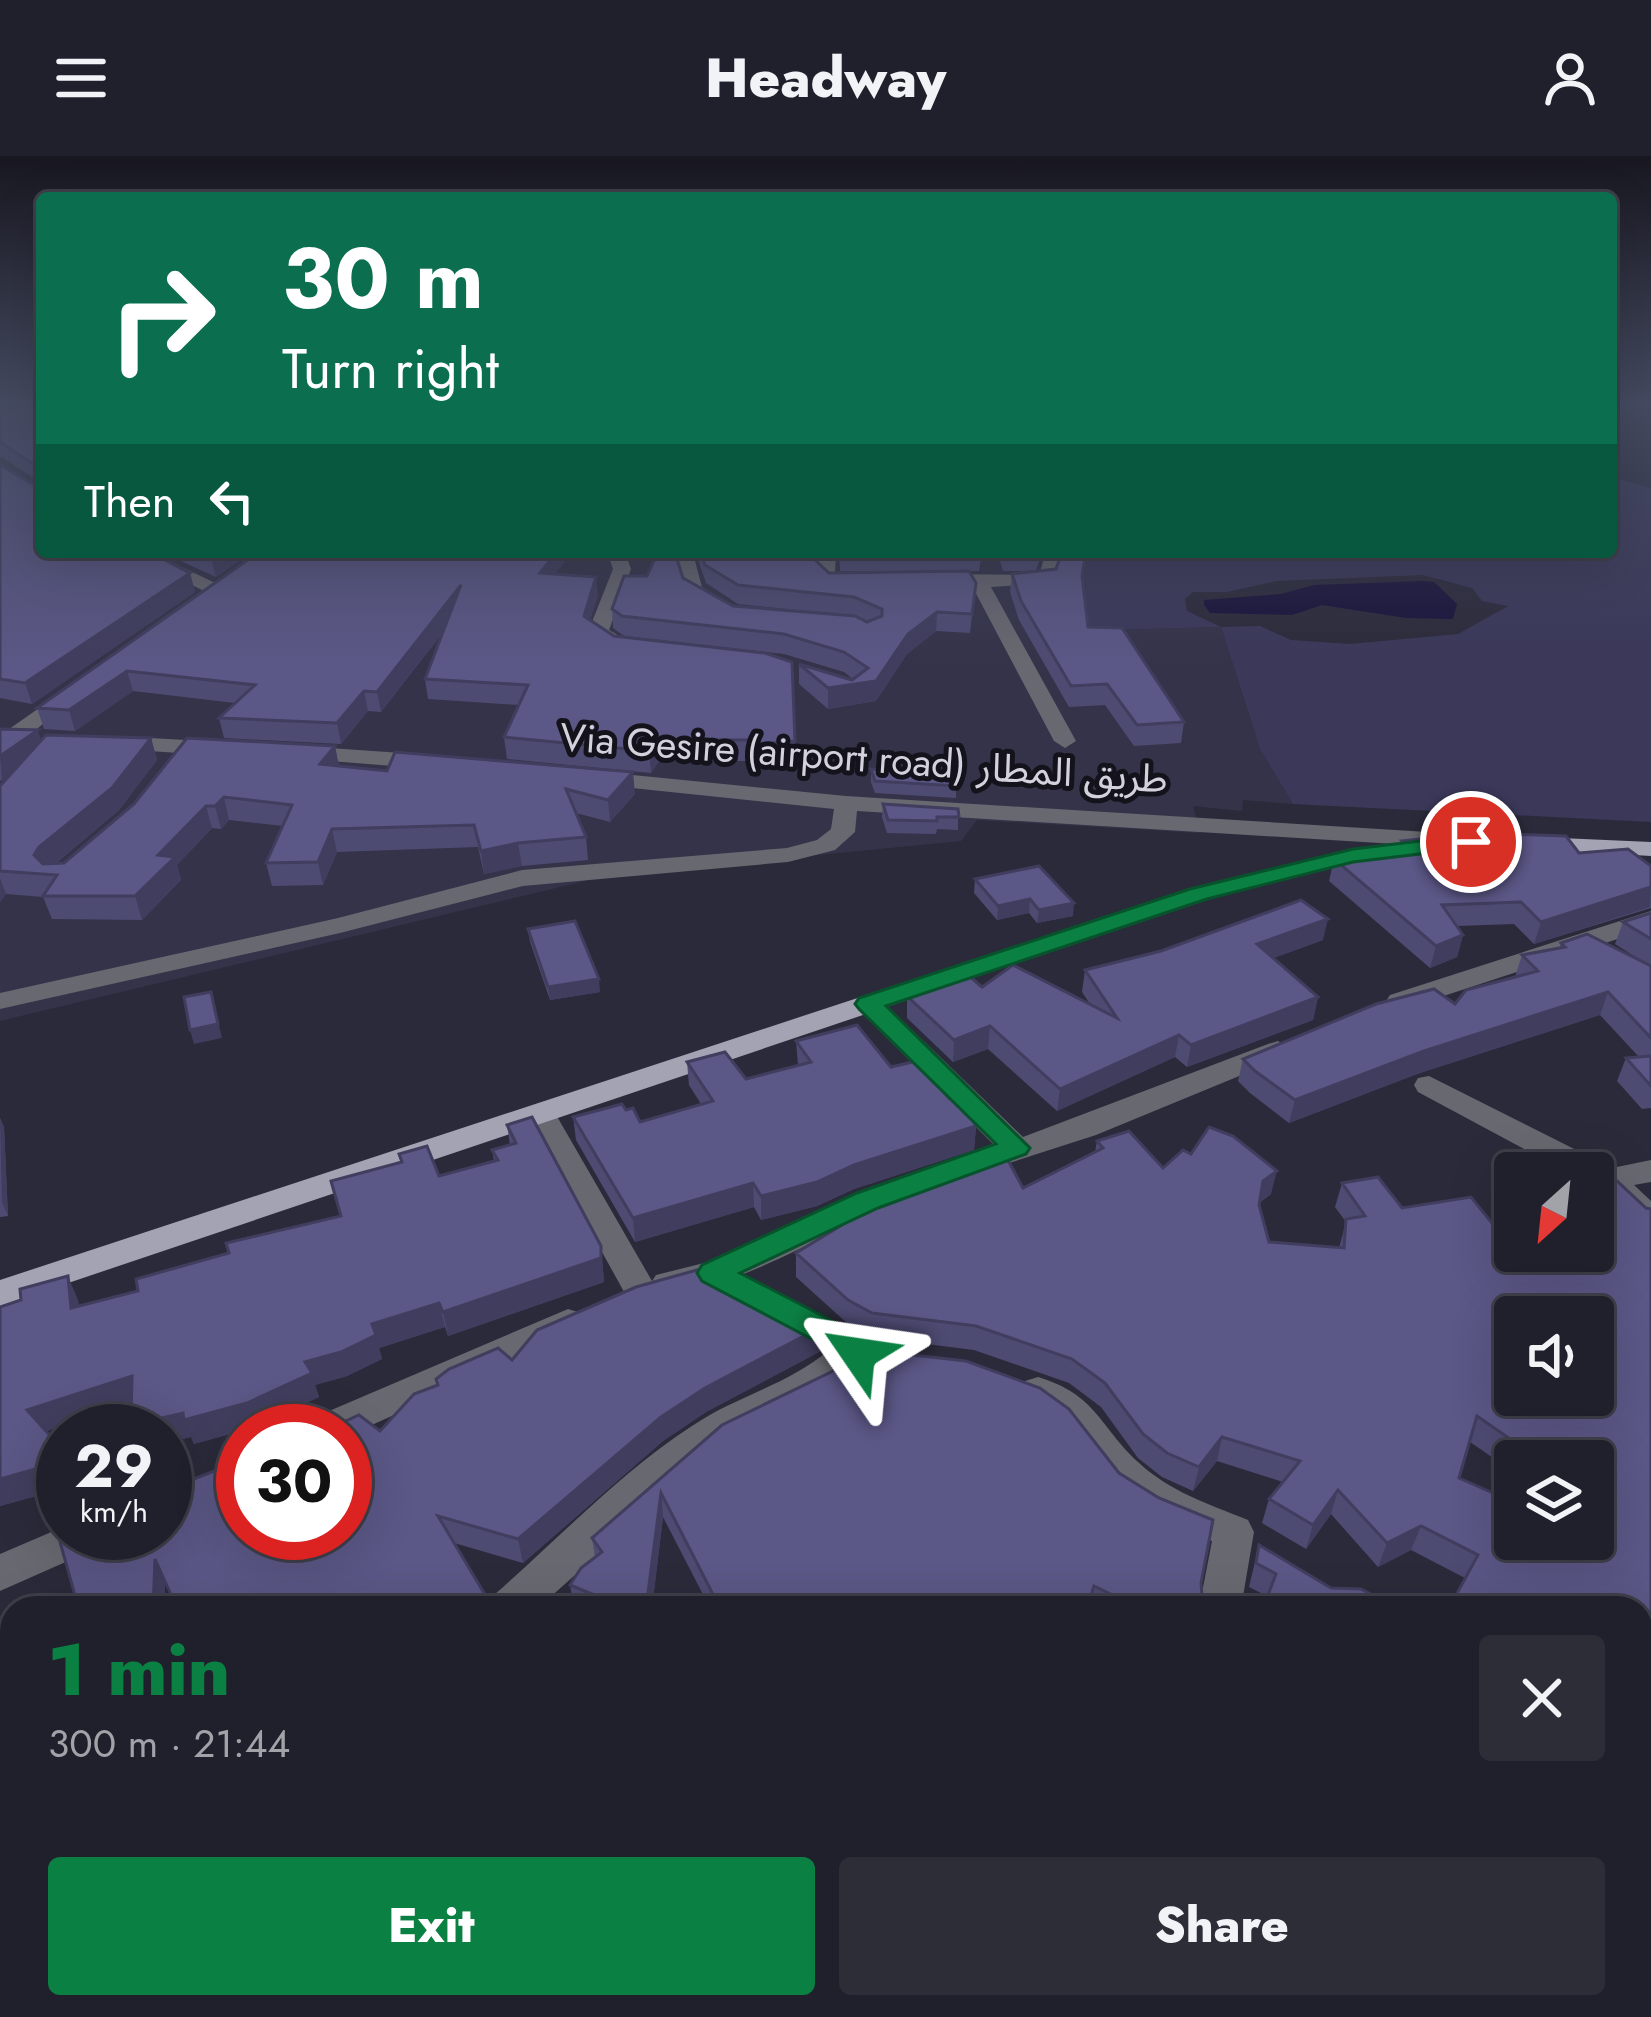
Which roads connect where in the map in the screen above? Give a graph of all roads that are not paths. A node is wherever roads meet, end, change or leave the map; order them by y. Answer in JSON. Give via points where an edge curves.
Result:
{"nodes":[{"id":1,"x":148,"y":558,"type":"edge"},
{"id":2,"x":618,"y":558,"type":"edge"},
{"id":3,"x":673,"y":558,"type":"edge"},
{"id":4,"x":826,"y":558,"type":"edge"},
{"id":5,"x":1053,"y":558,"type":"edge"},
{"id":6,"x":922,"y":580,"type":"edge"},
{"id":7,"x":978,"y":580,"type":"junction"},
{"id":8,"x":872,"y":581,"type":"edge"},
{"id":9,"x":184,"y":612,"type":"edge"},
{"id":10,"x":734,"y":615,"type":"edge"},
{"id":11,"x":652,"y":651,"type":"edge"},
{"id":12,"x":83,"y":682,"type":"edge"},
{"id":13,"x":5,"y":738,"type":"edge"},
{"id":14,"x":54,"y":741,"type":"edge"},
{"id":15,"x":1065,"y":741,"type":"dead end"},
{"id":16,"x":98,"y":742,"type":"edge"},
{"id":17,"x":452,"y":764,"type":"edge"},
{"id":18,"x":568,"y":776,"type":"edge"},
{"id":19,"x":845,"y":803,"type":"junction"},
{"id":20,"x":1493,"y":843,"type":"junction"},
{"id":21,"x":1651,"y":848,"type":"edge"},
{"id":22,"x":1651,"y":919,"type":"edge"},
{"id":23,"x":1582,"y":941,"type":"junction"},
{"id":24,"x":1618,"y":962,"type":"edge"},
{"id":25,"x":0,"y":1001,"type":"edge"},
{"id":26,"x":868,"y":1004,"type":"junction"},
{"id":27,"x":1380,"y":1008,"type":"edge"},
{"id":28,"x":1316,"y":1034,"type":"edge"},
{"id":29,"x":1429,"y":1084,"type":"dead end"},
{"id":30,"x":539,"y":1113,"type":"junction"},
{"id":31,"x":1016,"y":1148,"type":"junction"},
{"id":32,"x":1556,"y":1152,"type":"edge"},
{"id":33,"x":1651,"y":1171,"type":"edge"},
{"id":34,"x":1614,"y":1179,"type":"edge"},
{"id":35,"x":1614,"y":1186,"type":"edge"},
{"id":36,"x":1651,"y":1220,"type":"edge"},
{"id":37,"x":713,"y":1273,"type":"junction"},
{"id":38,"x":0,"y":1293,"type":"edge"},
{"id":39,"x":619,"y":1300,"type":"junction"},
{"id":40,"x":1012,"y":1379,"type":"edge"},
{"id":41,"x":372,"y":1409,"type":"edge"},
{"id":42,"x":36,"y":1557,"type":"edge"},
{"id":43,"x":0,"y":1573,"type":"edge"},
{"id":44,"x":523,"y":1596,"type":"edge"},
{"id":45,"x":1226,"y":1596,"type":"edge"}],
"edges":[{"from":1,"to":9,"type":"street","via":[[194,582],[228,582]]},
{"from":2,"to":11,"type":"street","via":[[622,569],[598,632]]},
{"from":3,"to":10,"type":"street","via":[[689,565],[693,589]]},
{"from":4,"to":8,"type":"street","via":[[829,580]]},
{"from":5,"to":7,"type":"street","via":[[1047,579]]},
{"from":6,"to":7,"type":"street"},
{"from":7,"to":15,"type":"street"},
{"from":12,"to":13,"type":"street"},
{"from":13,"to":14,"type":"street"},
{"from":16,"to":17,"type":"street","via":[[178,756],[262,751]]},
{"from":18,"to":19,"type":"street","name":"Via Gesire (airport road) طريق المطار"},
{"from":19,"to":20,"type":"street","name":"Via Gesire (airport road) طريق المطار"},
{"from":19,"to":25,"type":"street","via":[[843,832],[788,854],[522,878]]},
{"from":20,"to":21,"type":"main road","name":"Via Gesire (airport road) طريق المطار"},
{"from":20,"to":26,"type":"main road","via":[[1353,856],[1198,894]]},
{"from":22,"to":23,"type":"street"},
{"from":23,"to":24,"type":"street"},
{"from":23,"to":27,"type":"street"},
{"from":26,"to":30,"type":"main road"},
{"from":26,"to":31,"type":"street"},
{"from":28,"to":31,"type":"street"},
{"from":29,"to":32,"type":"street"},
{"from":30,"to":38,"type":"main road"},
{"from":30,"to":39,"type":"street"},
{"from":31,"to":37,"type":"street"},
{"from":33,"to":34,"type":"street"},
{"from":35,"to":36,"type":"street"},
{"from":37,"to":39,"type":"street"},
{"from":37,"to":44,"type":"street","via":[[869,1352],[708,1435]]},
{"from":39,"to":41,"type":"street"},
{"from":40,"to":45,"type":"street","via":[[1079,1415],[1122,1472],[1160,1502],[1251,1542]]},
{"from":42,"to":43,"type":"street"}]}
